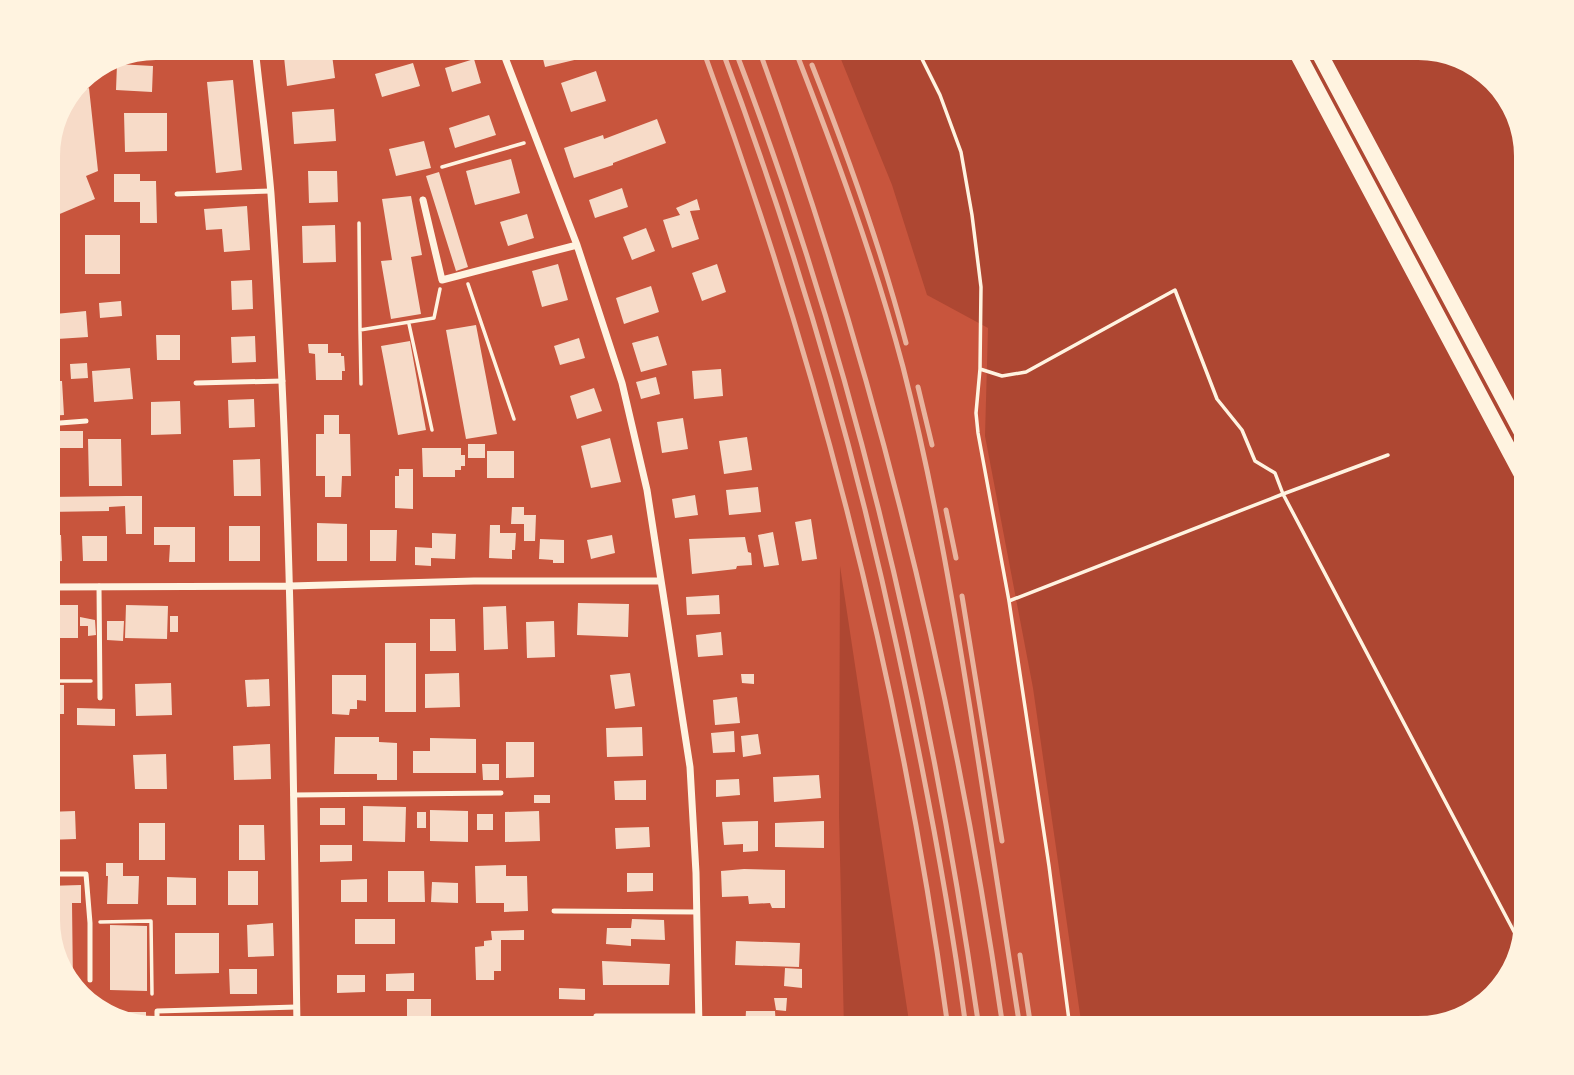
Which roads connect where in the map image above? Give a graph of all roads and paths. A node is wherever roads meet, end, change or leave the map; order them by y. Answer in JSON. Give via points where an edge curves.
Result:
{"nodes":[{"id":1,"x":256,"y":60,"type":"edge"},
{"id":2,"x":507,"y":60,"type":"edge"},
{"id":3,"x":922,"y":60,"type":"edge"},
{"id":4,"x":1301,"y":60,"type":"edge"},
{"id":5,"x":1322,"y":60,"type":"edge"},
{"id":6,"x":537,"y":139,"type":"junction"},
{"id":7,"x":442,"y":167,"type":"dead end"},
{"id":8,"x":271,"y":191,"type":"junction"},
{"id":9,"x":177,"y":194,"type":"dead end"},
{"id":10,"x":423,"y":200,"type":"dead end"},
{"id":11,"x":359,"y":223,"type":"dead end"},
{"id":12,"x":577,"y":245,"type":"junction"},
{"id":13,"x":465,"y":275,"type":"junction"},
{"id":14,"x":442,"y":281,"type":"junction"},
{"id":15,"x":410,"y":324,"type":"junction"},
{"id":16,"x":360,"y":330,"type":"junction"},
{"id":17,"x":980,"y":369,"type":"junction"},
{"id":18,"x":283,"y":381,"type":"junction"},
{"id":19,"x":196,"y":383,"type":"dead end"},
{"id":20,"x":361,"y":384,"type":"dead end"},
{"id":21,"x":1514,"y":418,"type":"edge"},
{"id":22,"x":514,"y":419,"type":"dead end"},
{"id":23,"x":86,"y":421,"type":"dead end"},
{"id":24,"x":60,"y":423,"type":"edge"},
{"id":25,"x":432,"y":430,"type":"dead end"},
{"id":26,"x":1388,"y":455,"type":"dead end"},
{"id":27,"x":1514,"y":460,"type":"edge"},
{"id":28,"x":1283,"y":494,"type":"junction"},
{"id":29,"x":662,"y":581,"type":"junction"},
{"id":30,"x":99,"y":586,"type":"junction"},
{"id":31,"x":290,"y":586,"type":"junction"},
{"id":32,"x":60,"y":587,"type":"edge"},
{"id":33,"x":1009,"y":601,"type":"junction"},
{"id":34,"x":60,"y":681,"type":"edge"},
{"id":35,"x":100,"y":681,"type":"junction"},
{"id":36,"x":100,"y":698,"type":"dead end"},
{"id":37,"x":500,"y":793,"type":"dead end"},
{"id":38,"x":293,"y":795,"type":"junction"},
{"id":39,"x":60,"y":874,"type":"edge"},
{"id":40,"x":554,"y":911,"type":"dead end"},
{"id":41,"x":697,"y":912,"type":"junction"},
{"id":42,"x":89,"y":923,"type":"junction"},
{"id":43,"x":1514,"y":932,"type":"edge"},
{"id":44,"x":90,"y":980,"type":"dead end"},
{"id":45,"x":152,"y":994,"type":"dead end"},
{"id":46,"x":296,"y":1007,"type":"junction"},
{"id":47,"x":157,"y":1015,"type":"edge"},
{"id":48,"x":296,"y":1015,"type":"edge"},
{"id":49,"x":699,"y":1015,"type":"edge"},
{"id":50,"x":1068,"y":1015,"type":"edge"}],
"edges":[{"from":1,"to":8,"type":"street"},
{"from":2,"to":6,"type":"street"},
{"from":3,"to":17,"type":"path","via":[[961,152],[981,287]]},
{"from":4,"to":27,"type":"main road"},
{"from":5,"to":21,"type":"main road"},
{"from":6,"to":7,"type":"path"},
{"from":6,"to":12,"type":"street"},
{"from":8,"to":9,"type":"lane"},
{"from":8,"to":18,"type":"street"},
{"from":10,"to":14,"type":"street"},
{"from":11,"to":16,"type":"path"},
{"from":12,"to":13,"type":"street"},
{"from":12,"to":29,"type":"street","via":[[622,383]]},
{"from":13,"to":14,"type":"street"},
{"from":13,"to":22,"type":"path"},
{"from":14,"to":15,"type":"path","via":[[434,318]]},
{"from":15,"to":16,"type":"path"},
{"from":15,"to":25,"type":"path"},
{"from":16,"to":20,"type":"path"},
{"from":17,"to":28,"type":"path","via":[[1002,376],[1026,372],[1175,290],[1217,399],[1242,430],[1255,461],[1275,473]]},
{"from":17,"to":33,"type":"path","via":[[978,433]]},
{"from":18,"to":19,"type":"lane"},
{"from":18,"to":31,"type":"street"},
{"from":23,"to":24,"type":"lane"},
{"from":26,"to":28,"type":"path"},
{"from":28,"to":33,"type":"path"},
{"from":28,"to":43,"type":"path"},
{"from":29,"to":31,"type":"street"},
{"from":29,"to":41,"type":"street","via":[[690,767]]},
{"from":30,"to":31,"type":"street"},
{"from":30,"to":32,"type":"street"},
{"from":30,"to":35,"type":"lane"},
{"from":31,"to":38,"type":"street"},
{"from":33,"to":50,"type":"path"},
{"from":34,"to":35,"type":"path"},
{"from":35,"to":36,"type":"lane"},
{"from":37,"to":38,"type":"lane"},
{"from":38,"to":46,"type":"street"},
{"from":39,"to":42,"type":"lane","via":[[86,874]]},
{"from":40,"to":41,"type":"lane"},
{"from":41,"to":49,"type":"street"},
{"from":42,"to":44,"type":"lane"},
{"from":42,"to":45,"type":"path","via":[[151,921]]},
{"from":46,"to":47,"type":"lane","via":[[157,1011]]},
{"from":46,"to":48,"type":"street"}]}
